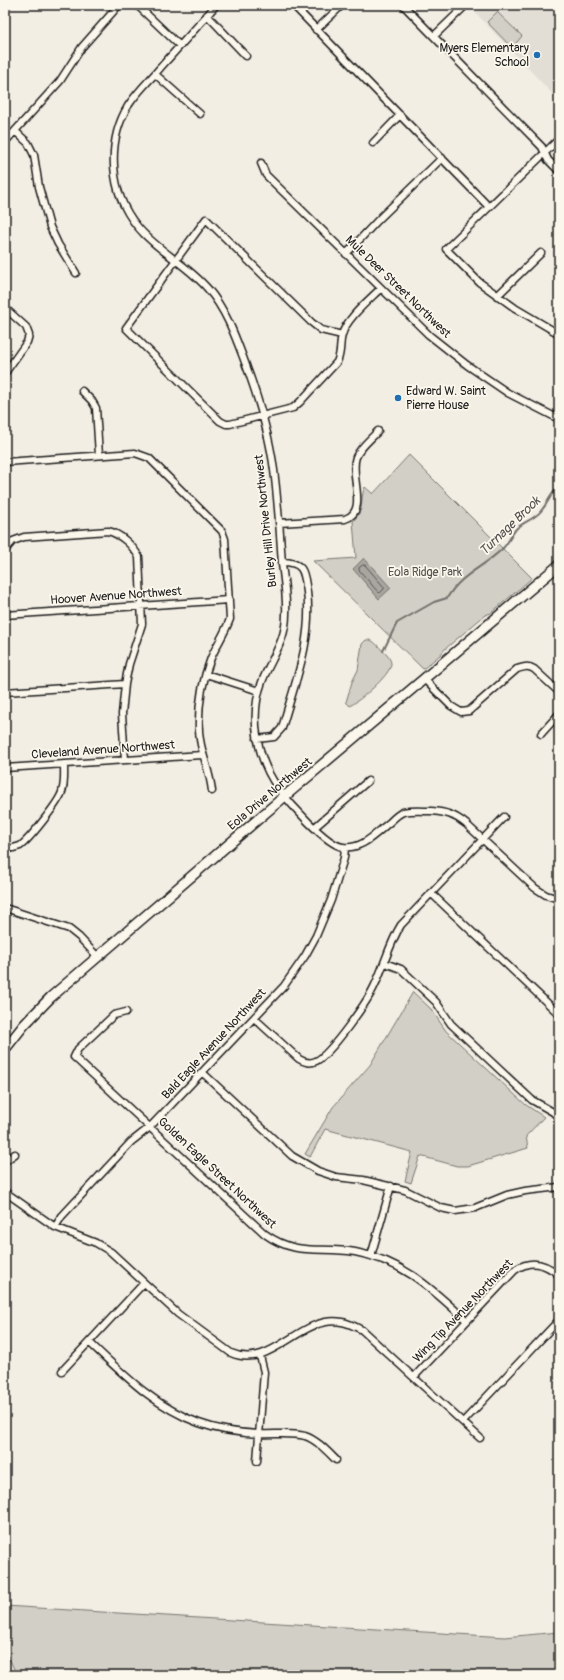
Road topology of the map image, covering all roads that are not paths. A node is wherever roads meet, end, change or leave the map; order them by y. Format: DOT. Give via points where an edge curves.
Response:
graph roads {
  1 [pos="119,5"];
  2 [pos="137,5"];
  3 [pos="216,5"];
  4 [pos="293,5"];
  5 [pos="342,5"];
  6 [pos="403,5"];
  7 [pos="466,5"];
  8 [pos="207,15"];
  9 [pos="316,30"];
  10 [pos="434,36"];
  11 [pos="180,46"];
  12 [pos="246,56"];
  13 [pos="155,74"];
  14 [pos="200,114"];
  15 [pos="400,115"];
  16 [pos="15,131"];
  17 [pos="559,139"];
  18 [pos="5,142"];
  19 [pos="373,142"];
  20 [pos="545,153"];
  21 [pos="442,158"];
  22 [pos="261,163"];
  23 [pos="559,172"];
  24 [pos="489,207"];
  25 [pos="541,253"];
  26 [pos="346,254"];
  27 [pos="175,259"];
  28 [pos="76,273"];
  29 [pos="381,288"];
  30 [pos="497,296"];
  31 [pos="5,308"];
  32 [pos="559,334"];
  33 [pos="342,335"];
  34 [pos="5,373"];
  35 [pos="82,391"];
  36 [pos="263,416"];
  37 [pos="559,419"];
  38 [pos="378,431"];
  39 [pos="99,455"];
  40 [pos="5,462"];
  41 [pos="279,523"];
  42 [pos="5,550"];
  43 [pos="282,562"];
  44 [pos="559,565"];
  45 [pos="229,600"];
  46 [pos="142,606"];
  47 [pos="5,615"];
  48 [pos="206,674"];
  49 [pos="424,679"];
  50 [pos="125,684"];
  51 [pos="259,691"];
  52 [pos="5,692"];
  53 [pos="559,692"];
  54 [pos="559,714"];
  55 [pos="541,734"];
  56 [pos="257,739"];
  57 [pos="202,755"];
  58 [pos="125,760"];
  59 [pos="64,764"];
  60 [pos="5,768"];
  61 [pos="368,781"];
  62 [pos="212,791"];
  63 [pos="285,796"];
  64 [pos="504,817"];
  65 [pos="315,828"];
  66 [pos="482,839"];
  67 [pos="345,848"];
  68 [pos="5,850"];
  69 [pos="431,893"];
  70 [pos="559,899"];
  71 [pos="5,908"];
  72 [pos="98,957"];
  73 [pos="385,963"];
  74 [pos="126,1012"];
  75 [pos="559,1014"];
  76 [pos="254,1018"];
  77 [pos="5,1049"];
  78 [pos="203,1073"];
  79 [pos="559,1118"];
  80 [pos="150,1127"];
  81 [pos="15,1154"];
  82 [pos="5,1161"];
  83 [pos="391,1186"];
  84 [pos="559,1187"];
  85 [pos="5,1192"];
  86 [pos="55,1227"];
  87 [pos="371,1256"];
  88 [pos="559,1275"];
  89 [pos="144,1283"];
  90 [pos="559,1320"];
  91 [pos="467,1321"];
  92 [pos="89,1342"];
  93 [pos="260,1356"];
  94 [pos="62,1371"];
  95 [pos="414,1377"];
  96 [pos="463,1422"];
  97 [pos="259,1434"];
  98 [pos="480,1438"];
  99 [pos="336,1460"];
  100 [pos="257,1461"];
  1 -- 16 [label="street" via="79,51 60,81"];
  2 -- 11 [label="street"];
  3 -- 8 [label="street, Burley Hill Drive Northwest"];
  4 -- 9 [label="street"];
  5 -- 9 [label="street"];
  6 -- 10 [label="street"];
  7 -- 10 [label="street"];
  8 -- 11 [label="street, Burley Hill Drive Northwest"];
  8 -- 12 [label="street"];
  9 -- 15 [label="street"];
  10 -- 20 [label="street"];
  11 -- 13 [label="street, Burley Hill Drive Northwest"];
  13 -- 14 [label="street"];
  13 -- 27 [label="street, Burley Hill Drive Northwest" via="134,98 124,115 115,144 114,170 121,199 131,218 143,234"];
  15 -- 19 [label="street"];
  15 -- 21 [label="street"];
  16 -- 18 [label="street"];
  16 -- 28 [label="street" via="28,143 34,155 39,188 50,227"];
  17 -- 20 [label="street"];
  20 -- 23 [label="street"];
  20 -- 24 [label="street"];
  21 -- 24 [label="street"];
  21 -- 26 [label="street"];
  22 -- 26 [label="street, Mule Deer Street Northwest" via="266,175"];
  24 -- 30 [label="street" via="446,250"];
  25 -- 30 [label="street"];
  26 -- 29 [label="street, Mule Deer Street Northwest"];
  27 -- 33 [label="street" via="206,219 311,322 330,334"];
  27 -- 36 [label="street, Burley Hill Drive Northwest" via="206,286 228,319"];
  27 -- 36 [label="street" via="126,328 220,421 230,424"];
  29 -- 33 [label="street" via="346,326"];
  29 -- 37 [label="street, Mule Deer Street Northwest" via="429,335 466,365 508,393"];
  30 -- 32 [label="street"];
  31 -- 34 [label="street" via="26,327 29,335 27,342"];
  33 -- 36 [label="street" via="341,354 337,362 300,402 293,408"];
  35 -- 39 [label="street" via="96,408"];
  36 -- 41 [label="street, Burley Hill Drive Northwest" via="272,456"];
  38 -- 41 [label="street" via="356,457 354,464 357,506 352,515 345,519"];
  39 -- 40 [label="street"];
  39 -- 45 [label="street" via="135,453 149,458 218,525 225,539"];
  41 -- 43 [label="street, Burley Hill Drive Northwest"];
  42 -- 46 [label="street" via="13,541 24,537 113,532 135,550 139,557"];
  43 -- 51 [label="street, Burley Hill Drive Northwest" via="285,625 280,648"];
  43 -- 56 [label="street" via="299,565 304,571 309,611 308,632 282,728 274,736"];
  44 -- 49 [label="main road, Eola Drive Northwest"];
  45 -- 46 [label="street, Hoover Avenue Northwest"];
  45 -- 48 [label="street" via="230,619"];
  46 -- 47 [label="street, Hoover Avenue Northwest"];
  46 -- 50 [label="street" via="142,624"];
  48 -- 51 [label="street"];
  48 -- 57 [label="street" via="199,711"];
  49 -- 53 [label="street" via="451,706 461,712 469,711 517,669 524,667 530,666"];
  49 -- 63 [label="main road, Eola Drive Northwest"];
  50 -- 52 [label="street"];
  50 -- 58 [label="street" via="122,714"];
  51 -- 56 [label="street, Burley Hill Drive Northwest"];
  54 -- 55 [label="street"];
  56 -- 63 [label="street, Burley Hill Drive Northwest" via="264,764"];
  57 -- 58 [label="street, Cleveland Avenue Northwest"];
  57 -- 62 [label="street" via="211,779"];
  58 -- 59 [label="street, Cleveland Avenue Northwest"];
  59 -- 60 [label="street, Cleveland Avenue Northwest"];
  59 -- 68 [label="street" via="62,794 28,839 20,846"];
  61 -- 65 [label="street"];
  63 -- 65 [label="street, Burley Hill Drive Northwest"];
  63 -- 72 [label="main road, Eola Drive Northwest"];
  64 -- 66 [label="street"];
  65 -- 67 [label="street, Burley Hill Drive Northwest" via="330,842"];
  66 -- 67 [label="street" via="460,819 449,813 410,811 398,814 358,847"];
  66 -- 69 [label="street"];
  66 -- 70 [label="street" via="535,888"];
  67 -- 76 [label="street, Bald Eagle Avenue Northwest" via="331,900 316,936 294,972"];
  69 -- 73 [label="street" via="400,925"];
  69 -- 75 [label="street"];
  71 -- 72 [label="street" via="69,929"];
  72 -- 77 [label="main road, Eola Drive Northwest" via="43,1004"];
  73 -- 76 [label="street" via="374,987 351,1023 319,1060 310,1063 299,1059"];
  73 -- 79 [label="street" via="400,969 436,1002 451,1024 532,1100"];
  74 -- 80 [label="street, Golden Eagle Street Northwest" via="114,1015 78,1049 74,1057"];
  76 -- 78 [label="street, Bald Eagle Avenue Northwest"];
  78 -- 80 [label="street, Bald Eagle Avenue Northwest"];
  78 -- 83 [label="street" via="298,1160 336,1177"];
  80 -- 86 [label="street, Bald Eagle Avenue Northwest" via="120,1154 62,1216"];
  80 -- 87 [label="street, Golden Eagle Street Northwest" via="272,1239 300,1249"];
  81 -- 82 [label="street"];
  83 -- 84 [label="street" via="441,1208 455,1211 475,1208 506,1195"];
  83 -- 87 [label="street"];
  85 -- 86 [label="street"];
  86 -- 89 [label="street" via="96,1242 111,1252"];
  87 -- 91 [label="street, Golden Eagle Street Northwest" via="412,1274"];
  88 -- 91 [label="street, Wing Tip Avenue Northwest" via="543,1264 523,1265 515,1270"];
  89 -- 92 [label="street"];
  89 -- 93 [label="street" via="178,1314 231,1353 249,1358"];
  90 -- 96 [label="street"];
  91 -- 95 [label="street, Wing Tip Avenue Northwest"];
  92 -- 94 [label="street"];
  92 -- 97 [label="street" via="141,1390 171,1410 200,1423"];
  93 -- 95 [label="street" via="322,1322 343,1322 362,1330"];
  93 -- 97 [label="street" via="264,1372"];
  95 -- 96 [label="street"];
  96 -- 98 [label="street"];
  97 -- 99 [label="street" via="306,1436 323,1447"];
  97 -- 100 [label="street"];
}
